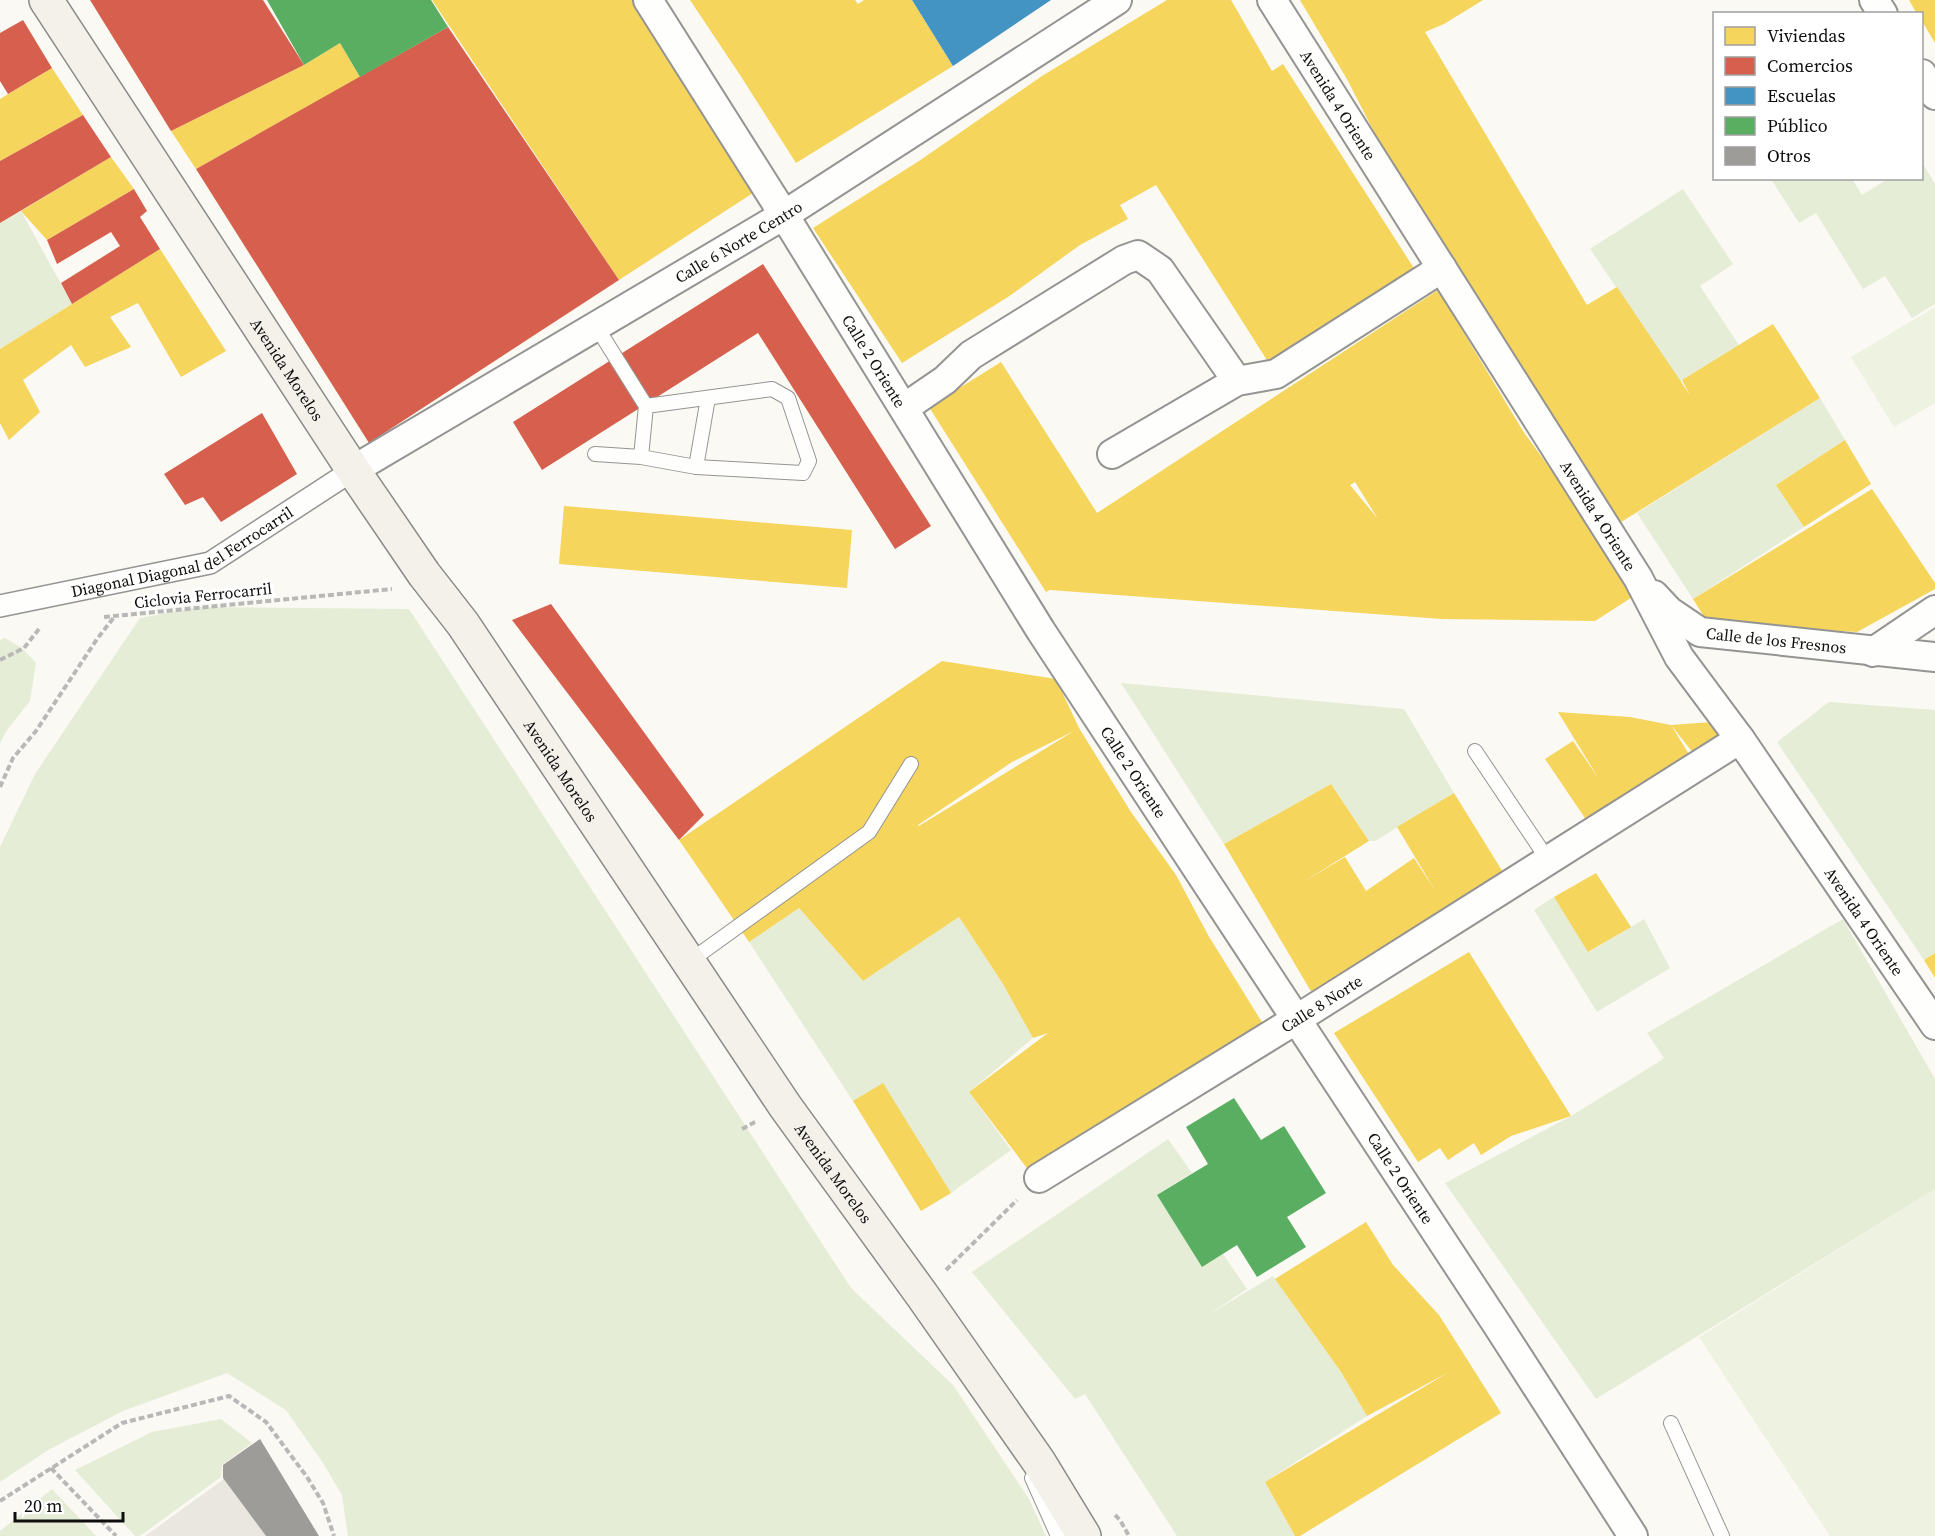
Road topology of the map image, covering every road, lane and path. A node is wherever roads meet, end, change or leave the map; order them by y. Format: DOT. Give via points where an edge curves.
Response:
graph roads {
  1 [pos="46,0"];
  2 [pos="648,0"];
  3 [pos="1117,0"];
  4 [pos="1272,0"];
  5 [pos="1923,76"];
  6 [pos="1935,95"];
  7 [pos="784,215"];
  8 [pos="1442,268"];
  9 [pos="596,326"];
  10 [pos="1237,381"];
  11 [pos="708,398"];
  12 [pos="646,406"];
  13 [pos="904,408"];
  14 [pos="595,454"];
  15 [pos="1112,454"];
  16 [pos="641,457"];
  17 [pos="696,467"];
  18 [pos="353,470"];
  19 [pos="148,576"];
  20 [pos="1638,578"];
  21 [pos="396,589"];
  22 [pos="0,606"];
  23 [pos="1935,610"];
  24 [pos="115,616"];
  25 [pos="103,617"];
  26 [pos="43,623"];
  27 [pos="33,624"];
  28 [pos="1873,652"];
  29 [pos="1935,657"];
  30 [pos="1740,739"];
  31 [pos="1475,751"];
  32 [pos="910,764"];
  33 [pos="0,787"];
  34 [pos="1548,860"];
  35 [pos="690,961"];
  36 [pos="1933,1016"];
  37 [pos="1297,1019"];
  38 [pos="747,1126"];
  39 [pos="742,1129"];
  40 [pos="1039,1178"];
  41 [pos="922,1294"];
  42 [pos="1001,1409"];
  43 [pos="1671,1423"];
  44 [pos="51,1468"];
  45 [pos="0,1501"];
  46 [pos="116,1536"];
  47 [pos="334,1536"];
  48 [pos="1058,1536"];
  49 [pos="1084,1536"];
  50 [pos="1633,1536"];
  51 [pos="1722,1536"];
  1 -- 18 [label="main road, Avenida Morelos"];
  2 -- 7 [label="street, Calle 2 Oriente"];
  3 -- 7 [label="street, Calle 6 Norte Centro"];
  4 -- 8 [label="street, Avenida 4 Oriente"];
  5 -- 6 [label="street"];
  7 -- 9 [label="street, Calle 6 Norte Centro"];
  7 -- 13 [label="street, Calle 2 Oriente"];
  8 -- 10 [label="street" via="1276,374"];
  8 -- 20 [label="street, Avenida 4 Oriente"];
  9 -- 12 [label="lane"];
  9 -- 18 [label="street, Calle 6 Norte Centro"];
  10 -- 13 [label="street" via="1160,270 1138,255 970,355 945,380"];
  10 -- 15 [label="street"];
  11 -- 12 [label="lane"];
  11 -- 17 [label="lane"];
  11 -- 17 [label="lane" via="772,389 788,398 809,461 803,473"];
  12 -- 16 [label="lane"];
  13 -- 37 [label="street, Calle 2 Oriente" via="1041,631"];
  14 -- 16 [label="lane"];
  16 -- 17 [label="lane"];
  18 -- 19 [label="street, Diagonal Diagonal del Ferrocarril" via="210,563"];
  18 -- 35 [label="main road, Avenida Morelos" via="463,624"];
  19 -- 22 [label="street, Diagonal Diagonal del Ferrocarril"];
  19 -- 24 [label="path"];
  20 -- 28 [label="street, Calle de los Fresnos" via="1668,611 1700,632"];
  20 -- 30 [label="street, Avenida 4 Oriente" via="1679,657"];
  21 -- 24 [label="path, Ciclovia Ferrocarril"];
  23 -- 28 [label="street"];
  24 -- 25 [label="path, Ciclovia Ferrocarril"];
  24 -- 33 [label="path" via="13,758"];
  26 -- 27 [label="path"];
  28 -- 29 [label="street, Calle de los Fresnos"];
  30 -- 34 [label="street, Calle 8 Norte"];
  30 -- 36 [label="street, Avenida 4 Oriente"];
  31 -- 34 [label="lane"];
  32 -- 35 [label="lane" via="869,832"];
  34 -- 37 [label="street, Calle 8 Norte"];
  35 -- 41 [label="main road, Avenida Morelos" via="784,1106"];
  37 -- 40 [label="street, Calle 8 Norte"];
  37 -- 50 [label="street, Calle 2 Oriente"];
  38 -- 39 [label="path"];
  40 -- 41 [label="path"];
  41 -- 42 [label="main road, Avenida Morelos"];
  42 -- 48 [label="lane"];
  42 -- 49 [label="main road, Avenida Morelos"];
  43 -- 51 [label="lane"];
  44 -- 45 [label="path"];
  44 -- 46 [label="path"];
  44 -- 47 [label="path" via="122,1423 229,1396 266,1422 323,1503"];
}
